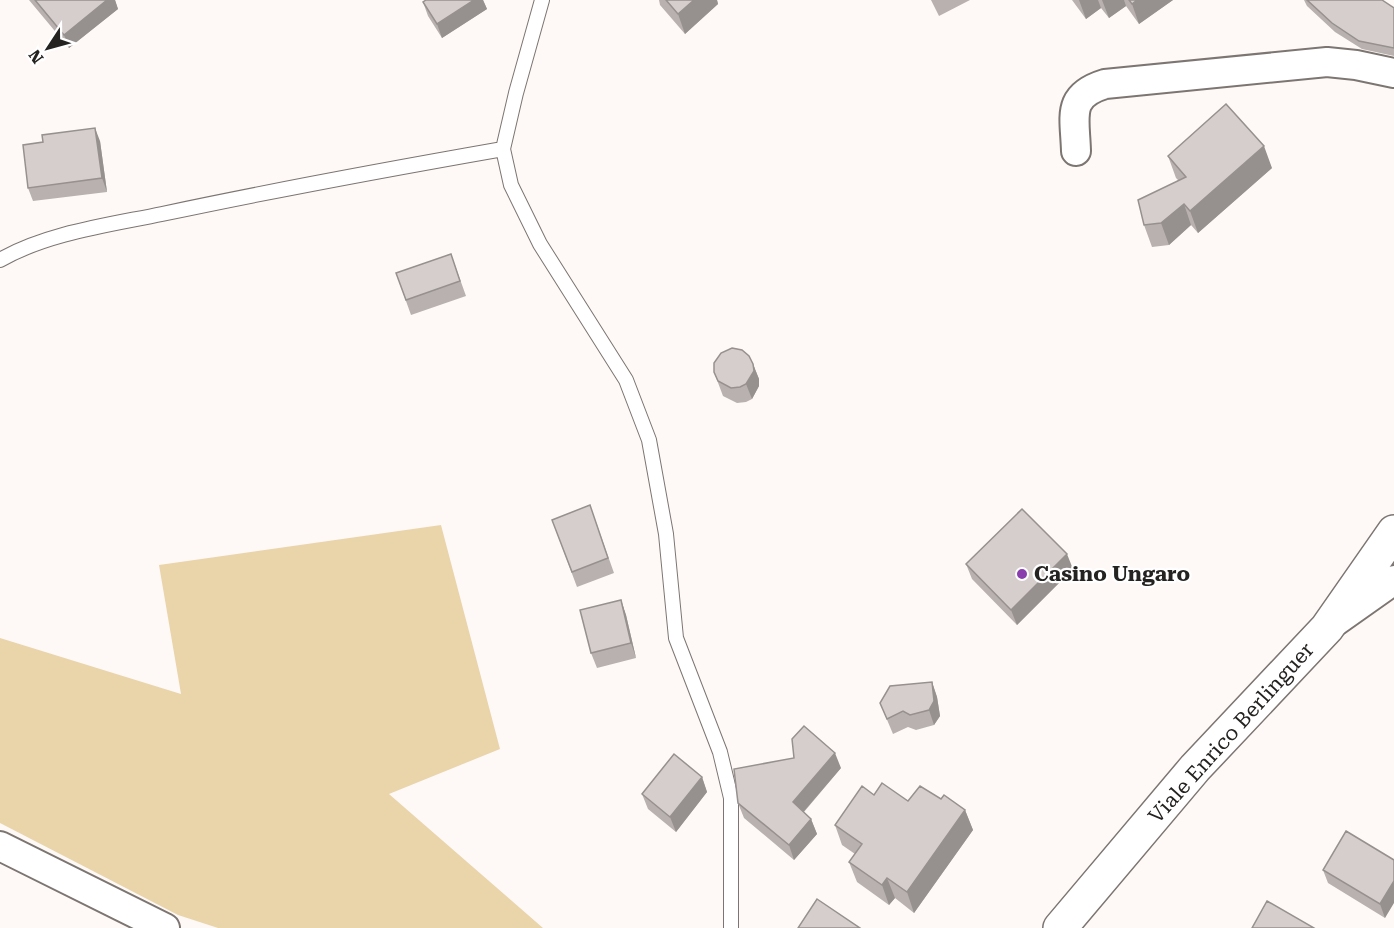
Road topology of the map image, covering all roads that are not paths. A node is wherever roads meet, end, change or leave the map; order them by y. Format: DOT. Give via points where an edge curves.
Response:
graph roads {
  1 [pos="542,0"];
  2 [pos="1394,73"];
  3 [pos="503,149"];
  4 [pos="1076,151"];
  5 [pos="0,260"];
  6 [pos="1394,532"];
  7 [pos="1394,580"];
  8 [pos="1327,628"];
  9 [pos="0,846"];
  10 [pos="165,928"];
  11 [pos="731,928"];
  12 [pos="1060,928"];
  1 -- 3 [label="lane"];
  2 -- 4 [label="street" via="1327,62 1106,84 1089,89 1074,111"];
  3 -- 5 [label="lane" via="286,187 71,233"];
  3 -- 11 [label="lane" via="511,185 540,244 626,380 649,440 666,534 676,638 720,752 731,798"];
  6 -- 8 [label="main road, Viale Enrico Berlinguer"];
  7 -- 8 [label="street"];
  8 -- 12 [label="main road, Viale Enrico Berlinguer" via="1195,768"];
  9 -- 10 [label="street"];
}
